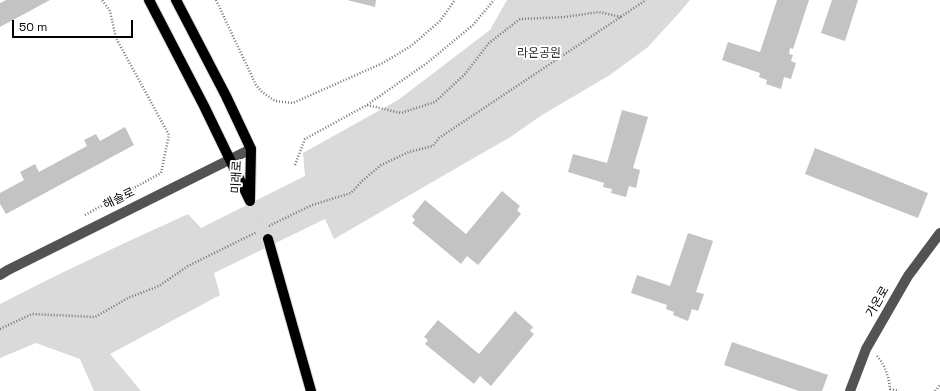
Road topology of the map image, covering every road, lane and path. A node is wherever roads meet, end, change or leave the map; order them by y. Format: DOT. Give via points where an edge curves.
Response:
graph roads {
  1 [pos="102,0"];
  2 [pos="149,0"];
  3 [pos="176,0"];
  4 [pos="216,0"];
  5 [pos="455,0"];
  6 [pos="494,0"];
  7 [pos="646,0"];
  8 [pos="621,17"];
  9 [pos="367,105"];
  10 [pos="251,149"];
  11 [pos="229,159"];
  12 [pos="295,165"];
  13 [pos="81,218"];
  14 [pos="940,234"];
  15 [pos="268,239"];
  16 [pos="0,275"];
  17 [pos="0,329"];
  18 [pos="866,349"];
  19 [pos="940,385"];
  20 [pos="889,390"];
  21 [pos="311,391"];
  22 [pos="850,391"];
  23 [pos="899,391"];
  24 [pos="935,391"];
  1 -- 13 [label="path" via="110,11 116,38 169,135 161,173"];
  2 -- 11 [label="main road, 미래로"];
  3 -- 10 [label="main road, 미래로"];
  4 -- 5 [label="path" via="256,85 276,101 293,103 383,63 411,46 440,21"];
  6 -- 9 [label="path" via="473,25 426,63"];
  7 -- 8 [label="path"];
  8 -- 9 [label="path" via="599,12 520,19 489,43 465,74 435,102 401,113"];
  8 -- 17 [label="path" via="440,138 433,146 409,152 381,165 351,193 312,205 188,266 159,286 128,298 95,317 32,314"];
  9 -- 12 [label="path" via="305,139"];
  10 -- 11 [label="street, 해솔로"];
  10 -- 11 [label="main road, 미래로" via="250,201"];
  11 -- 16 [label="street, 해솔로"];
  14 -- 18 [label="street, 가온로" via="908,276"];
  15 -- 21 [label="main road"];
  18 -- 20 [label="path" via="873,352 881,361 887,373"];
  18 -- 22 [label="street, 가온로"];
  19 -- 24 [label="path"];
  20 -- 23 [label="path"];
}
